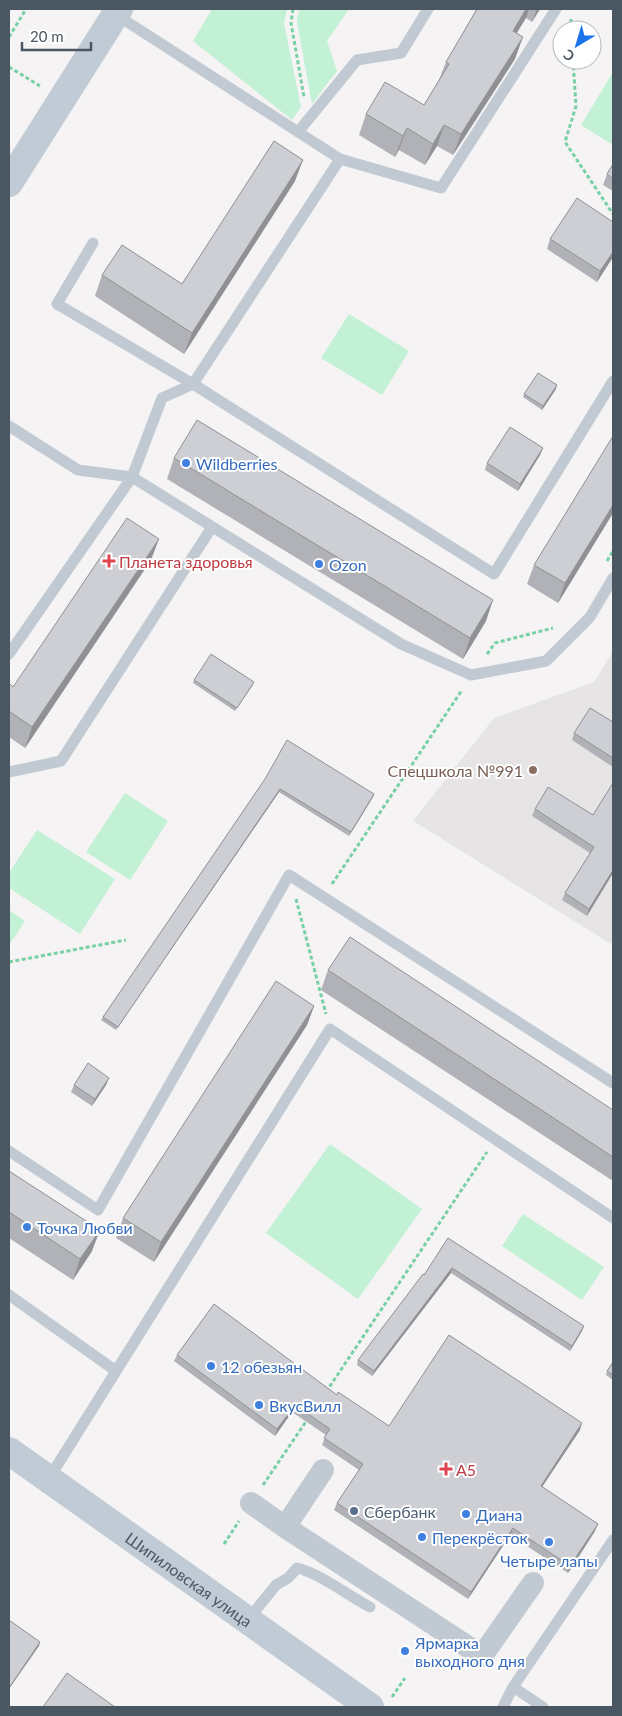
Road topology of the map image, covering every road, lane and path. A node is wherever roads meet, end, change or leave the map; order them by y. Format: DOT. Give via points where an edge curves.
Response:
graph roads {
  1 [pos="26,9"];
  2 [pos="293,9"];
  3 [pos="428,9"];
  4 [pos="556,9"];
  5 [pos="117,12"];
  6 [pos="9,37"];
  7 [pos="574,70"];
  8 [pos="309,119"];
  9 [pos="298,132"];
  10 [pos="340,159"];
  11 [pos="9,184"];
  12 [pos="613,214"];
  13 [pos="93,243"];
  14 [pos="613,381"];
  15 [pos="193,384"];
  16 [pos="9,426"];
  17 [pos="132,477"];
  18 [pos="212,526"];
  19 [pos="613,578"];
  20 [pos="9,654"];
  21 [pos="416,758"];
  22 [pos="9,772"];
  23 [pos="289,875"];
  24 [pos="324,897"];
  25 [pos="126,940"];
  26 [pos="9,962"];
  27 [pos="330,1029"];
  28 [pos="613,1083"];
  29 [pos="495,1139"];
  30 [pos="9,1151"];
  31 [pos="613,1218"];
  32 [pos="9,1295"];
  33 [pos="116,1371"];
  34 [pos="323,1395"];
  35 [pos="312,1412"];
  36 [pos="9,1451"];
  37 [pos="324,1470"];
  38 [pos="48,1480"];
  39 [pos="251,1503"];
  40 [pos="285,1527"];
  41 [pos="613,1540"];
  42 [pos="224,1544"];
  43 [pos="533,1583"];
  44 [pos="370,1607"];
  45 [pos="247,1621"];
  46 [pos="405,1678"];
  47 [pos="513,1687"];
  48 [pos="380,1702"];
  49 [pos="503,1707"];
  50 [pos="543,1707"];
  1 -- 6 [label="path"];
  2 -- 8 [label="path" via="290,23"];
  3 -- 8 [label="lane" via="401,53 357,60"];
  4 -- 10 [label="lane" via="441,188"];
  5 -- 9 [label="lane"];
  5 -- 11 [label="main road"];
  7 -- 12 [label="path" via="576,106 565,142"];
  8 -- 9 [label="lane"];
  9 -- 10 [label="lane"];
  10 -- 15 [label="lane"];
  13 -- 15 [label="lane" via="57,304"];
  14 -- 15 [label="lane" via="494,574"];
  15 -- 17 [label="lane" via="162,398"];
  16 -- 17 [label="lane" via="78,470"];
  17 -- 18 [label="lane"];
  17 -- 20 [label="lane"];
  18 -- 19 [label="lane" via="401,644 472,675 546,661 590,617"];
  18 -- 22 [label="lane" via="61,761"];
  21 -- 24 [label="path"];
  23 -- 24 [label="lane"];
  23 -- 27 [label="path"];
  23 -- 30 [label="lane" via="98,1210"];
  24 -- 28 [label="lane"];
  25 -- 26 [label="path"];
  27 -- 29 [label="lane"];
  27 -- 33 [label="lane"];
  29 -- 31 [label="lane"];
  29 -- 34 [label="path"];
  32 -- 33 [label="lane"];
  33 -- 38 [label="lane"];
  35 -- 39 [label="path"];
  36 -- 38 [label="main road, Шипиловская улица"];
  37 -- 40 [label="street"];
  38 -- 45 [label="main road, Шипиловская улица"];
  39 -- 40 [label="street"];
  39 -- 42 [label="path"];
  40 -- 43 [label="street" via="482,1656"];
  41 -- 47 [label="lane"];
  44 -- 45 [label="lane" via="310,1571 297,1568 276,1585"];
  45 -- 48 [label="main road, Шипиловская улица"];
  46 -- 48 [label="path"];
  47 -- 49 [label="lane"];
  47 -- 50 [label="lane"];
}
